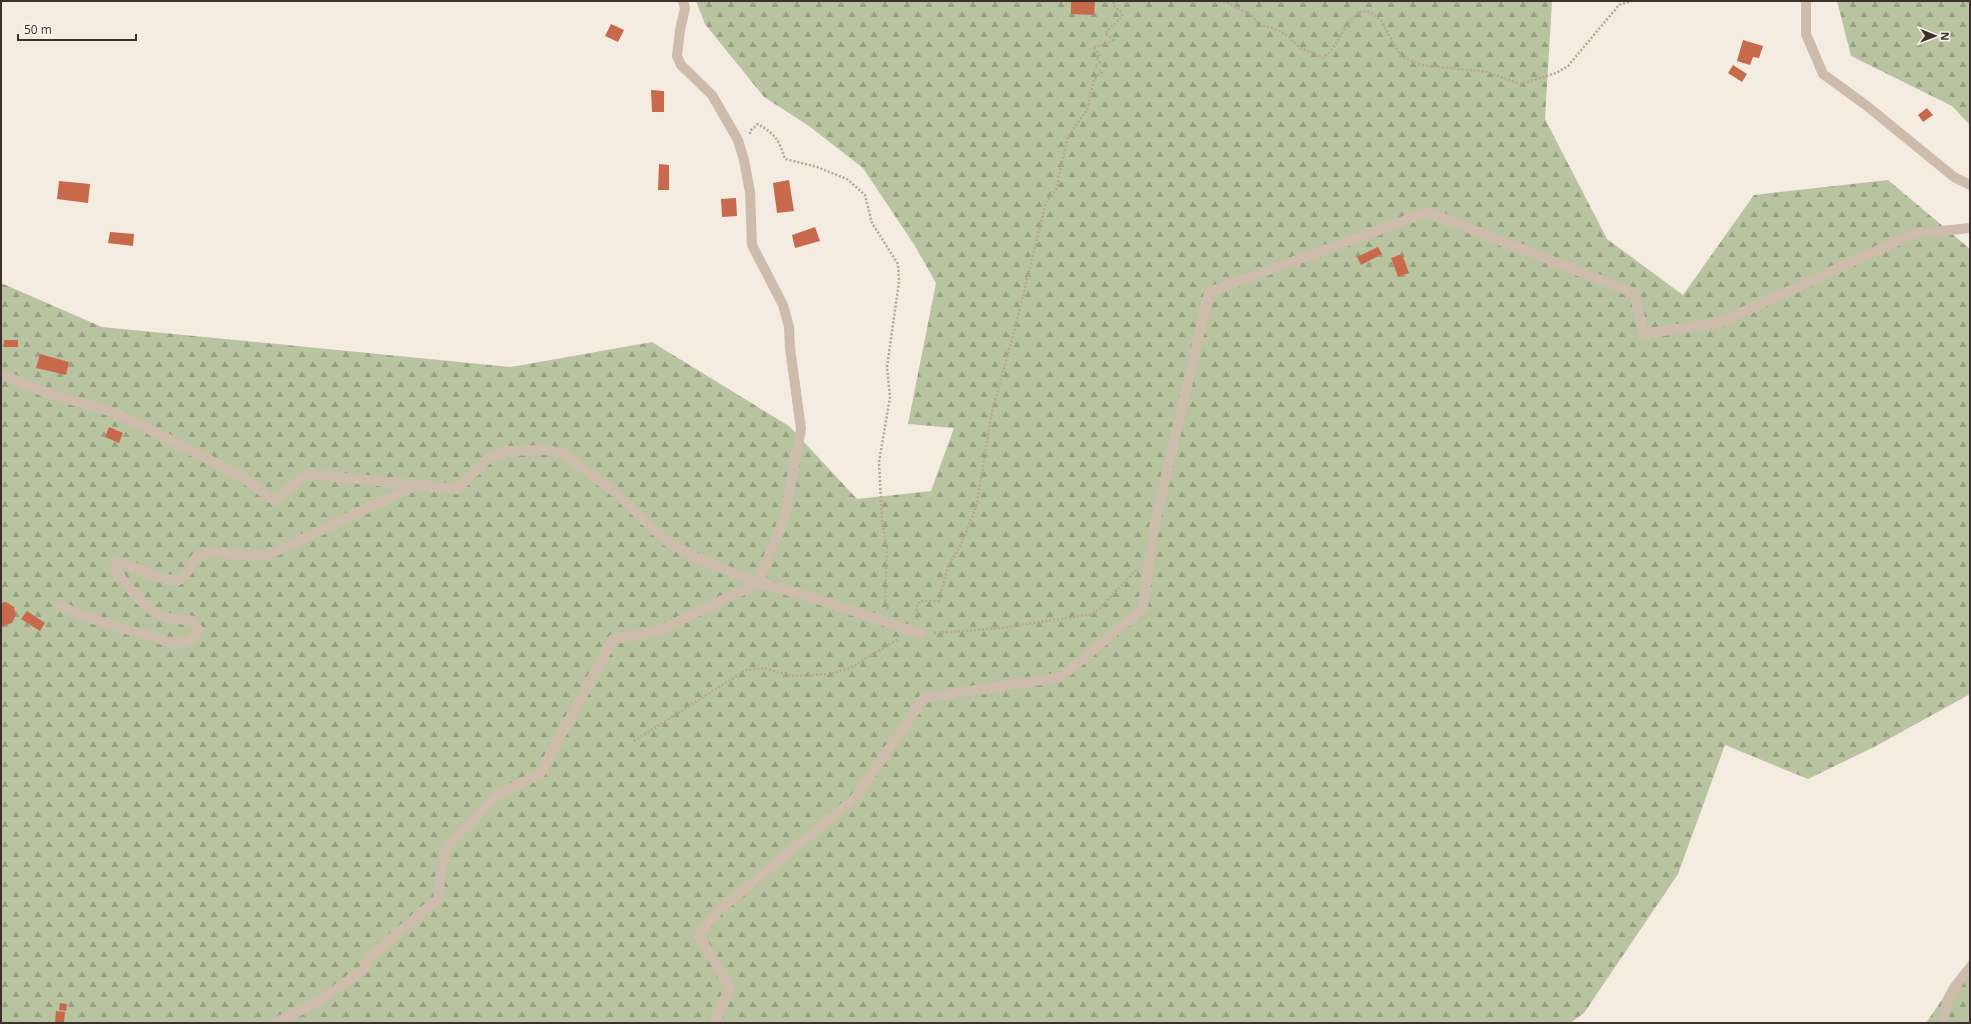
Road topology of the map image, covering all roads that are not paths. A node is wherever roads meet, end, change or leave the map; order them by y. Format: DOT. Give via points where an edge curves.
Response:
graph roads {
  1 [pos="684,1"];
  2 [pos="1806,1"];
  3 [pos="1970,185"];
  4 [pos="1970,228"];
  5 [pos="1,374"];
  6 [pos="417,485"];
  7 [pos="758,583"];
  8 [pos="60,606"];
  9 [pos="922,634"];
  10 [pos="1970,968"];
  11 [pos="275,1023"];
  12 [pos="714,1023"];
  13 [pos="1943,1023"];
  1 -- 7 [label="street" via="677,56 681,66 712,95 738,140 750,192 752,245 783,305 789,327 801,429 785,516"];
  2 -- 3 [label="street" via="1806,34 1823,74 1867,106 1954,178"];
  4 -- 12 [label="street" via="1914,234 1721,322 1644,334 1634,293 1428,212 1209,292 1154,527 1143,608 1061,677 924,698 855,798 719,910 698,934 730,987"];
  5 -- 6 [label="street" via="50,394 125,418 239,474 275,501 287,492 295,481 307,474"];
  6 -- 7 [label="street" via="457,489 488,459 504,451 546,450 562,453 616,493 666,541 701,560"];
  6 -- 8 [label="street" via="268,555 211,552 196,556 184,577 176,581 158,577 118,561 115,570 139,599 155,612 160,616 192,621 199,631 188,642 169,642 86,617"];
  7 -- 9 [label="street" via="805,594"];
  7 -- 11 [label="street" via="656,632 613,639 540,774 497,795 447,846 438,899 369,957 364,969 321,1000"];
  10 -- 13 [label="street" via="1950,993 1944,1006"];
}
